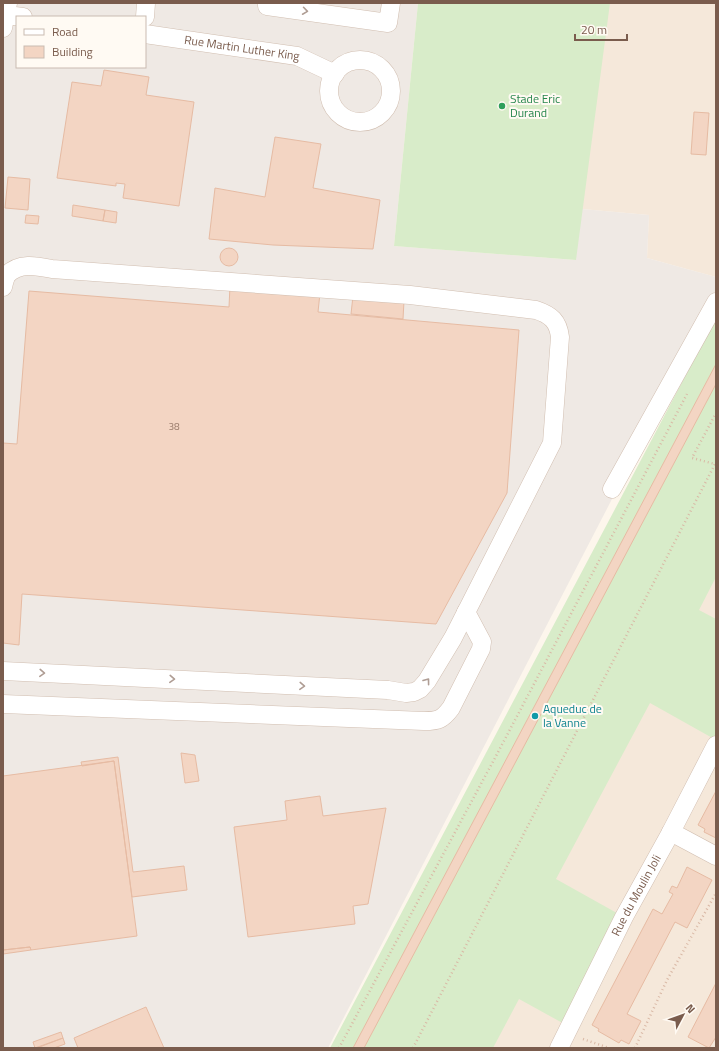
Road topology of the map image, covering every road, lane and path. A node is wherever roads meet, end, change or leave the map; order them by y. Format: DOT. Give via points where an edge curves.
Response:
graph roads {
  1 [pos="146,3"];
  2 [pos="267,3"];
  3 [pos="391,3"];
  4 [pos="5,15"];
  5 [pos="16,16"];
  6 [pos="145,16"];
  7 [pos="146,34"];
  8 [pos="335,74"];
  9 [pos="3,287"];
  10 [pos="716,302"];
  11 [pos="690,388"];
  12 [pos="716,413"];
  13 [pos="612,489"];
  14 [pos="466,612"];
  15 [pos="3,671"];
  16 [pos="3,704"];
  17 [pos="716,745"];
  18 [pos="672,832"];
  19 [pos="716,856"];
  20 [pos="716,893"];
  21 [pos="563,1040"];
  22 [pos="339,1048"];
  23 [pos="413,1048"];
  24 [pos="609,1048"];
  25 [pos="635,1048"];
  1 -- 6 [label="street"];
  2 -- 3 [label="street, one-way" via="267,6 388,23"];
  4 -- 5 [label="street"];
  7 -- 8 [label="street, Rue Martin Luther King" via="297,56"];
  9 -- 14 [label="street" via="6,276 17,268 33,265 52,270 410,295 536,310 548,314 558,326 560,337 552,443"];
  10 -- 13 [label="street"];
  11 -- 22 [label="path"];
  12 -- 23 [label="path" via="692,458 715,464"];
  15 -- 14 [label="street, one-way" via="414,692 427,681"];
  14 -- 16 [label="street" via="482,642 481,649 451,708 438,720"];
  17 -- 18 [label="street, Rue du Moulin Joli"];
  18 -- 19 [label="street"];
  18 -- 21 [label="street, Rue du Moulin Joli" via="624,917"];
  20 -- 25 [label="path" via="667,980"];
  21 -- 24 [label="path"];
}
